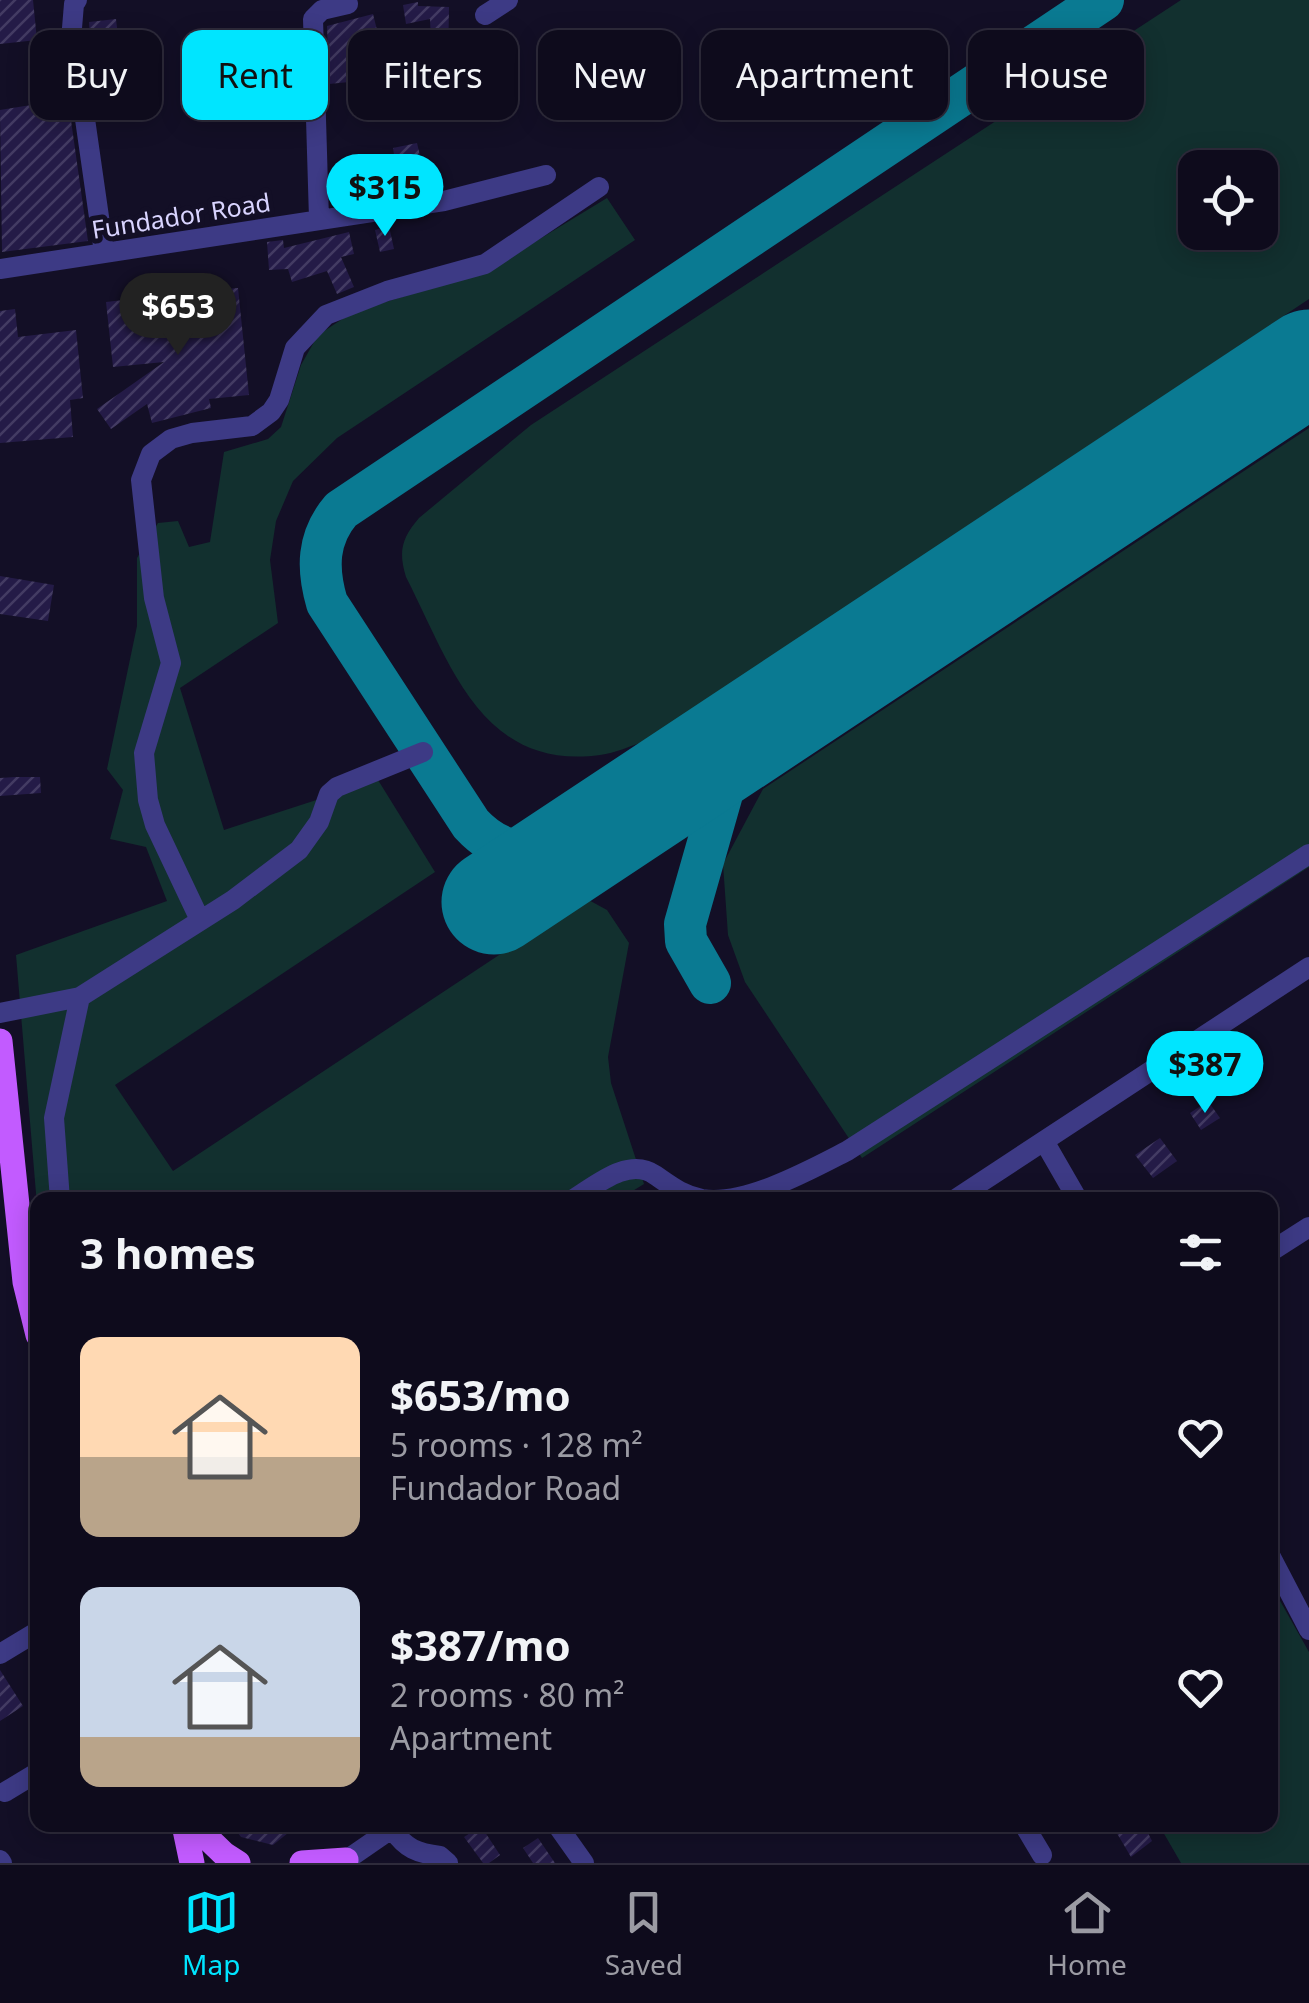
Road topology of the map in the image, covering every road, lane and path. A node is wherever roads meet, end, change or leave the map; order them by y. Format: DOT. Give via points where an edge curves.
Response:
graph roads {
  1 [pos="78,0"];
  2 [pos="508,0"];
  3 [pos="348,4"];
  4 [pos="486,15"];
  5 [pos="546,175"];
  6 [pos="600,186"];
  7 [pos="319,219"];
  8 [pos="104,252"];
  9 [pos="0,269"];
  10 [pos="423,752"];
  11 [pos="1309,854"];
  12 [pos="200,920"];
  13 [pos="1309,968"];
  14 [pos="80,997"];
  15 [pos="0,1013"];
  16 [pos="0,1042"];
  17 [pos="1044,1141"];
  18 [pos="5,1150"];
  19 [pos="59,1192"];
  20 [pos="584,1192"];
  21 [pos="681,1192"];
  22 [pos="750,1192"];
  23 [pos="966,1192"];
  24 [pos="1073,1192"];
  25 [pos="1309,1227"];
  26 [pos="1278,1247"];
  27 [pos="30,1305"];
  28 [pos="1278,1570"];
  29 [pos="1309,1630"];
  30 [pos="30,1636"];
  31 [pos="0,1654"];
  32 [pos="30,1777"];
  33 [pos="5,1792"];
  34 [pos="387,1832"];
  35 [pos="397,1832"];
  36 [pos="563,1832"];
  37 [pos="1028,1832"];
  38 [pos="192,1844"];
  39 [pos="1042,1855"];
  40 [pos="344,1861"];
  41 [pos="238,1863"];
  42 [pos="302,1863"];
  43 [pos="448,1863"];
  44 [pos="584,1863"];
  1 -- 8 [label="street" via="72,28"];
  2 -- 4 [label="street"];
  3 -- 7 [label="street" via="313,19"];
  5 -- 7 [label="street, Fundador Road" via="444,201"];
  6 -- 12 [label="street" via="485,264 326,315 295,348 279,400 261,420 180,436 152,454 141,498 170,663 147,737 145,778 155,825"];
  7 -- 8 [label="street, Fundador Road"];
  8 -- 9 [label="street, Fundador Road"];
  10 -- 12 [label="street" via="336,787 299,850"];
  11 -- 22 [label="street" via="847,1152 783,1184"];
  12 -- 14 [label="street"];
  13 -- 17 [label="street"];
  14 -- 15 [label="street"];
  14 -- 19 [label="street" via="54,1118"];
  16 -- 18 [label="main road"];
  17 -- 23 [label="street"];
  17 -- 24 [label="street"];
  18 -- 27 [label="main road"];
  20 -- 21 [label="street" via="632,1169 647,1170"];
  25 -- 26 [label="street"];
  28 -- 29 [label="street"];
  30 -- 31 [label="street"];
  32 -- 33 [label="street"];
  34 -- 40 [label="street"];
  35 -- 43 [label="street" via="408,1848"];
  36 -- 44 [label="street"];
  37 -- 39 [label="street"];
  38 -- 41 [label="main road"];
  40 -- 42 [label="main road"];
}
